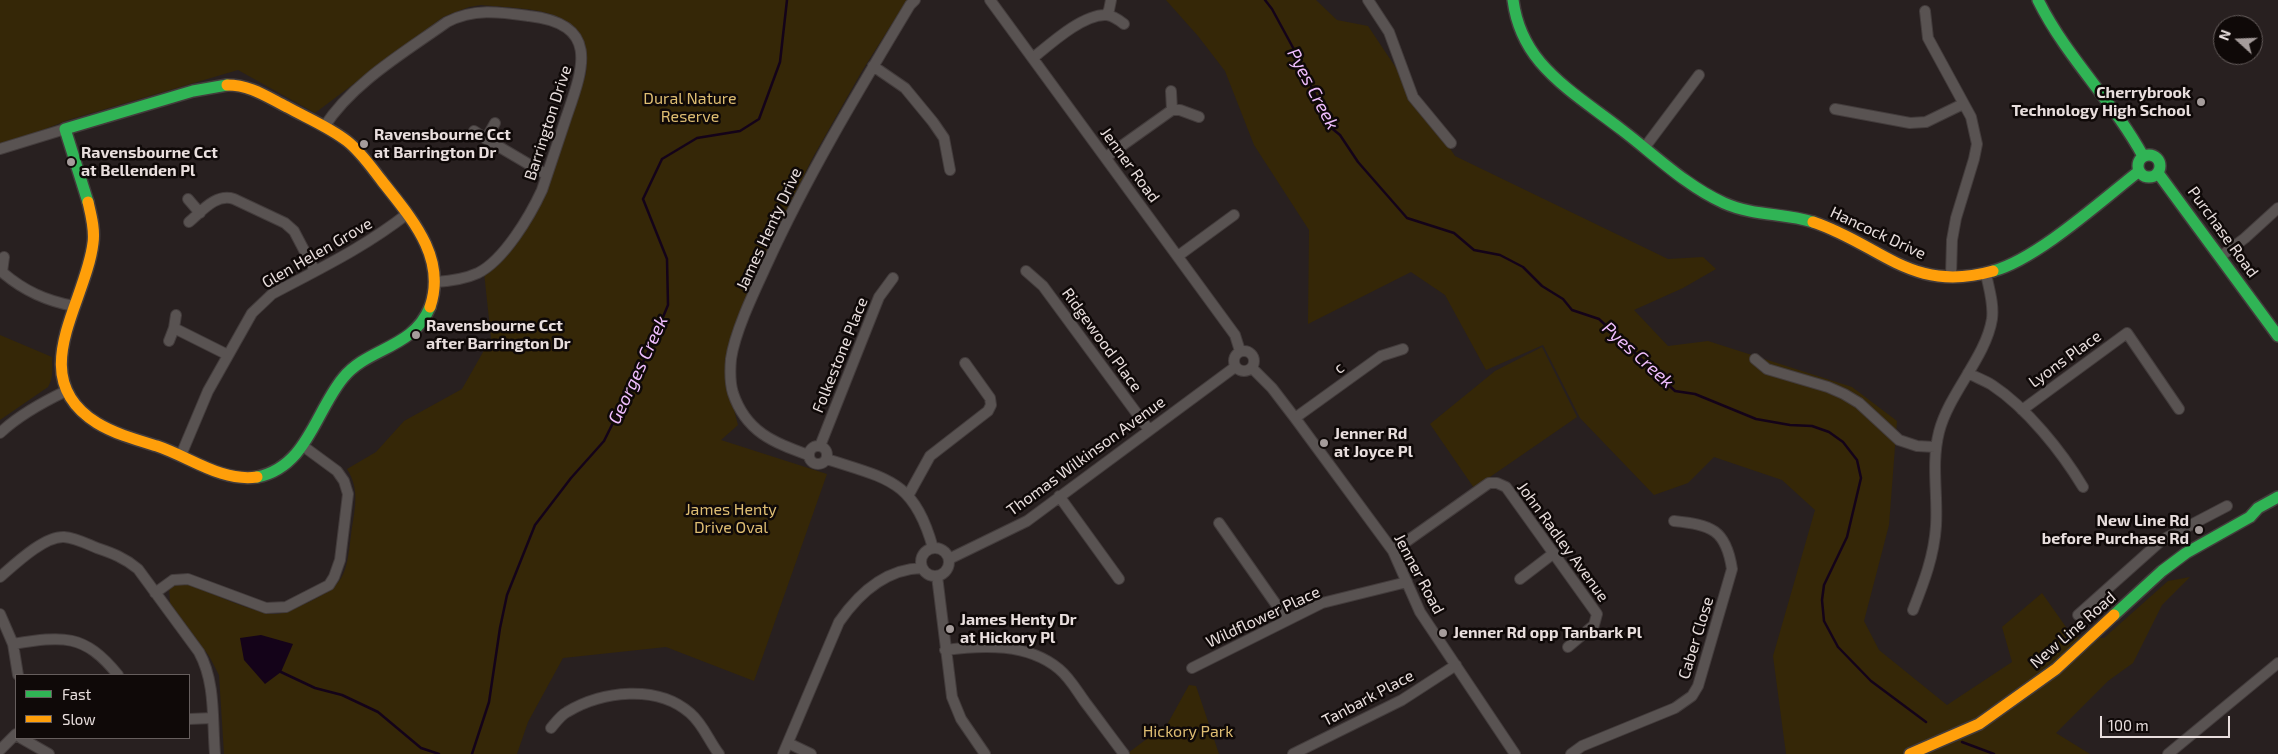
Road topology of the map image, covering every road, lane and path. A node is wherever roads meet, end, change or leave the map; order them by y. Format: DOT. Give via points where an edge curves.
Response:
graph roads {
  1 [pos="915,0"];
  2 [pos="990,0"];
  3 [pos="1111,0"];
  4 [pos="1368,0"];
  5 [pos="1513,0"];
  6 [pos="2038,0"];
  7 [pos="1925,11"];
  8 [pos="1106,15"];
  9 [pos="1124,24"];
  10 [pos="1033,58"];
  11 [pos="873,66"];
  12 [pos="1699,75"];
  13 [pos="1172,91"];
  14 [pos="1963,104"];
  15 [pos="1172,110"];
  16 [pos="1835,110"];
  17 [pos="1199,117"];
  18 [pos="495,123"];
  19 [pos="324,127"];
  20 [pos="65,129"];
  21 [pos="474,131"];
  22 [pos="486,139"];
  23 [pos="1451,143"];
  24 [pos="1645,147"];
  25 [pos="0,150"];
  26 [pos="2143,156"];
  27 [pos="1106,158"];
  28 [pos="950,170"];
  29 [pos="2138,172"];
  30 [pos="2158,173"];
  31 [pos="547,175"];
  32 [pos="188,198"];
  33 [pos="2278,208"];
  34 [pos="200,212"];
  35 [pos="406,214"];
  36 [pos="1234,215"];
  37 [pos="190,222"];
  38 [pos="1178,256"];
  39 [pos="4,257"];
  40 [pos="2220,257"];
  41 [pos="316,271"];
  42 [pos="1026,271"];
  43 [pos="1,272"];
  44 [pos="1986,274"];
  45 [pos="1951,276"];
  46 [pos="893,278"];
  47 [pos="436,282"];
  48 [pos="74,306"];
  49 [pos="176,315"];
  50 [pos="174,328"];
  51 [pos="2278,336"];
  52 [pos="169,341"];
  53 [pos="1403,349"];
  54 [pos="1240,352"];
  55 [pos="228,355"];
  56 [pos="1755,359"];
  57 [pos="965,363"];
  58 [pos="1235,367"];
  59 [pos="1252,368"];
  60 [pos="1968,373"];
  61 [pos="66,391"];
  62 [pos="2179,409"];
  63 [pos="2022,410"];
  64 [pos="1295,418"];
  65 [pos="1149,430"];
  66 [pos="0,433"];
  67 [pos="303,446"];
  68 [pos="820,446"];
  69 [pos="1935,447"];
  70 [pos="181,455"];
  71 [pos="808,455"];
  72 [pos="827,459"];
  73 [pos="2083,488"];
  74 [pos="909,494"];
  75 [pos="1059,496"];
  76 [pos="2278,497"];
  77 [pos="2227,506"];
  78 [pos="2278,510"];
  79 [pos="2250,517"];
  80 [pos="1674,521"];
  81 [pos="1219,523"];
  82 [pos="933,548"];
  83 [pos="1393,551"];
  84 [pos="1554,553"];
  85 [pos="949,559"];
  86 [pos="922,568"];
  87 [pos="936,576"];
  88 [pos="0,577"];
  89 [pos="1119,579"];
  90 [pos="1520,579"];
  91 [pos="1406,582"];
  92 [pos="155,593"];
  93 [pos="1913,610"];
  94 [pos="0,614"];
  95 [pos="2078,615"];
  96 [pos="1287,620"];
  97 [pos="13,644"];
  98 [pos="1568,647"];
  99 [pos="945,650"];
  100 [pos="2278,663"];
  101 [pos="1456,664"];
  102 [pos="1192,668"];
  103 [pos="18,674"];
  104 [pos="117,674"];
  105 [pos="213,718"];
  106 [pos="190,719"];
  107 [pos="551,728"];
  108 [pos="15,735"];
  109 [pos="24,739"];
  110 [pos="788,743"];
  111 [pos="0,750"];
  112 [pos="48,754"];
  113 [pos="214,754"];
  114 [pos="719,754"];
  115 [pos="783,754"];
  116 [pos="811,754"];
  117 [pos="985,754"];
  118 [pos="1124,754"];
  119 [pos="1294,754"];
  120 [pos="1515,754"];
  121 [pos="1571,754"];
  122 [pos="1910,754"];
  123 [pos="2168,754"];
  1 -- 11 [label="street, James Henty Drive"];
  2 -- 10 [label="street, Jenner Road"];
  3 -- 8 [label="street"];
  4 -- 23 [label="street" via="1389,32 1413,97"];
  5 -- 24 [label="street, Hancock Drive" via="1519,25 1539,61 1553,76"];
  6 -- 26 [label="street" via="2060,39 2133,136"];
  7 -- 14 [label="street" via="1928,38"];
  8 -- 9 [label="street"];
  8 -- 10 [label="street" via="1074,25"];
  10 -- 27 [label="street, Jenner Road"];
  11 -- 28 [label="street" via="906,88 933,122 944,138"];
  11 -- 71 [label="street, James Henty Drive" via="779,238 757,285 731,359 733,392 752,425 776,443"];
  12 -- 24 [label="street"];
  13 -- 15 [label="street"];
  14 -- 16 [label="street" via="1926,122 1910,123"];
  14 -- 45 [label="street" via="1971,117 1977,144 1956,218"];
  15 -- 17 [label="street"];
  15 -- 27 [label="street"];
  18 -- 22 [label="street"];
  19 -- 20 [label="street" via="254,90 227,84"];
  19 -- 31 [label="street, Barrington Drive" via="336,108 351,94 447,22 486,11 549,19 560,23 573,35 583,63"];
  19 -- 35 [label="street" via="357,149"];
  20 -- 25 [label="street"];
  20 -- 48 [label="street" via="93,222 93,244"];
  21 -- 22 [label="street"];
  22 -- 31 [label="street"];
  24 -- 45 [label="street, Hancock Drive" via="1705,193 1739,209 1815,222 1902,266 1929,275"];
  26 -- 29 [label="street" via="2137,164"];
  26 -- 30 [label="street" via="2151,155 2158,159"];
  27 -- 38 [label="street, Jenner Road"];
  29 -- 30 [label="street" via="2148,178"];
  29 -- 44 [label="street, Hancock Drive" via="2032,252"];
  30 -- 40 [label="street, Purchase Road"];
  31 -- 47 [label="street, Barrington Drive" via="534,207 493,262 464,278"];
  32 -- 34 [label="street"];
  33 -- 40 [label="street"];
  34 -- 37 [label="street"];
  34 -- 41 [label="street" via="216,200 227,197 278,218 294,231"];
  35 -- 41 [label="street, Glen Helen Grove" via="370,242"];
  35 -- 47 [label="street" via="421,233 430,252"];
  36 -- 38 [label="street"];
  38 -- 54 [label="street, Jenner Road" via="1235,335"];
  39 -- 43 [label="street"];
  40 -- 51 [label="street, Purchase Road"];
  41 -- 55 [label="street, Glen Helen Grove" via="262,302"];
  42 -- 65 [label="street, Ridgewood Place" via="1043,286"];
  43 -- 48 [label="street" via="32,294"];
  44 -- 45 [label="street, Hancock Drive"];
  44 -- 60 [label="street" via="1992,298 1992,319"];
  46 -- 68 [label="street, Folkestone Place" via="879,297"];
  47 -- 67 [label="street" via="431,304 422,322 392,347 357,365 343,377"];
  48 -- 61 [label="street" via="61,356"];
  49 -- 50 [label="street"];
  50 -- 52 [label="street"];
  50 -- 55 [label="street"];
  53 -- 64 [label="street, c" via="1381,356"];
  54 -- 58 [label="street" via="1233,360"];
  54 -- 59 [label="street" via="1252,355"];
  55 -- 70 [label="street, Glen Helen Grove" via="208,391"];
  56 -- 69 [label="street" via="1767,369 1828,386 1860,403 1899,440"];
  57 -- 74 [label="street" via="992,405 988,412 930,456"];
  58 -- 59 [label="street" via="1243,371"];
  58 -- 65 [label="street, Thomas Wilkinson Avenue"];
  59 -- 64 [label="street, Jenner Road"];
  60 -- 63 [label="street" via="1992,385"];
  60 -- 69 [label="street" via="1947,408"];
  61 -- 66 [label="street" via="33,408"];
  61 -- 70 [label="street" via="80,409 102,426"];
  62 -- 63 [label="street, Lyons Place" via="2127,333"];
  63 -- 73 [label="street" via="2068,463"];
  64 -- 83 [label="street, Jenner Road"];
  65 -- 75 [label="street, Thomas Wilkinson Avenue"];
  67 -- 70 [label="street" via="286,465 259,477 222,475"];
  67 -- 92 [label="street" via="337,471 348,494 340,560 329,585 286,607 276,608 266,608 188,580 173,580"];
  68 -- 71 [label="street" via="812,448"];
  68 -- 72 [label="street" via="825,450"];
  69 -- 93 [label="street" via="1934,546"];
  71 -- 72 [label="street" via="815,464"];
  72 -- 74 [label="street" via="873,474"];
  74 -- 82 [label="street" via="920,510"];
  75 -- 85 [label="street, Thomas Wilkinson Avenue" via="1027,521"];
  75 -- 89 [label="street"];
  76 -- 79 [label="street, New Line Road" via="2258,508"];
  77 -- 95 [label="street" via="2162,540"];
  78 -- 79 [label="street, New Line Road" via="2261,518"];
  79 -- 122 [label="street, New Line Road" via="2186,553 2162,571 2056,669 1979,724"];
  80 -- 121 [label="street, Caber Close" via="1707,527 1723,539 1729,550 1732,569 1698,686 1687,700 1675,708 1582,746"];
  81 -- 96 [label="street"];
  82 -- 85 [label="street" via="945,552"];
  82 -- 86 [label="street" via="922,555"];
  83 -- 84 [label="street, John Radley Avenue" via="1489,483 1497,483 1506,487"];
  83 -- 91 [label="street, Jenner Road"];
  84 -- 90 [label="street"];
  84 -- 98 [label="street, John Radley Avenue" via="1597,614 1594,626"];
  85 -- 87 [label="street" via="948,568"];
  86 -- 87 [label="street" via="928,575"];
  86 -- 110 [label="street" via="892,574 868,588 853,602 839,622"];
  87 -- 99 [label="street"];
  88 -- 92 [label="street" via="45,542 65,537 127,560 138,569"];
  91 -- 96 [label="street, Wildflower Place" via="1322,603"];
  91 -- 101 [label="street, Jenner Road" via="1420,612"];
  92 -- 105 [label="street" via="206,665"];
  94 -- 97 [label="street"];
  96 -- 102 [label="street, Wildflower Place"];
  97 -- 103 [label="street"];
  97 -- 104 [label="street" via="49,638 73,641 98,653"];
  99 -- 117 [label="street" via="956,708"];
  99 -- 118 [label="street" via="990,646 1045,660 1059,669 1071,683"];
  100 -- 123 [label="street"];
  101 -- 119 [label="street, Tanbark Place" via="1402,700"];
  101 -- 120 [label="street, Jenner Road"];
  105 -- 106 [label="street"];
  105 -- 113 [label="street"];
  107 -- 114 [label="street" via="566,712 588,702 616,694 643,695 661,698 690,712"];
  108 -- 111 [label="street"];
  109 -- 112 [label="street"];
  110 -- 115 [label="street"];
  110 -- 116 [label="street"];
}
